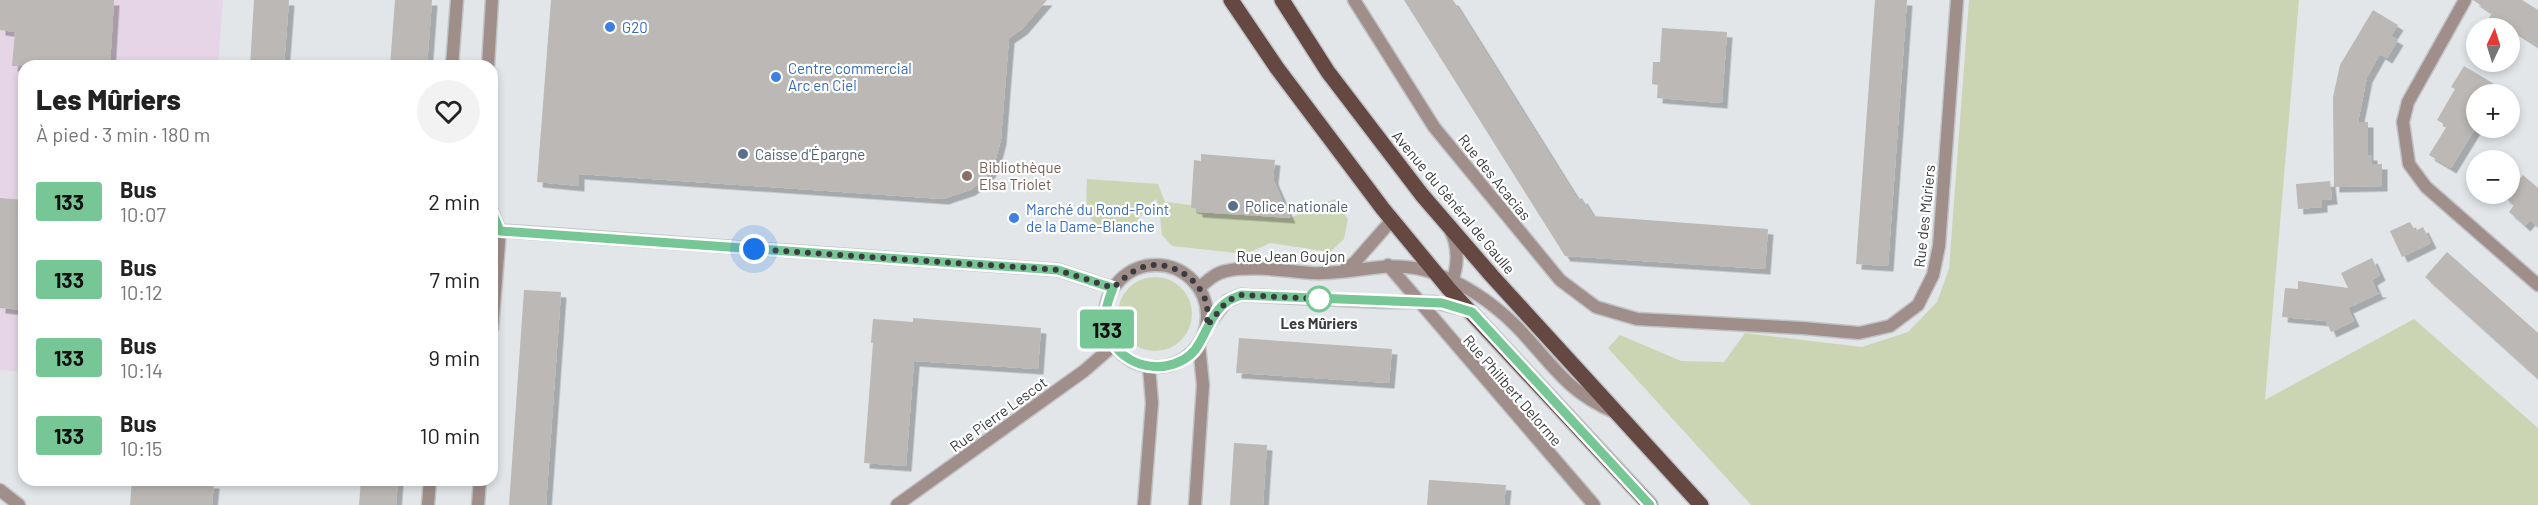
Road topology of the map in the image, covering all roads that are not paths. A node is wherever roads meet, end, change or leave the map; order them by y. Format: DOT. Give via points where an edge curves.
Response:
graph roads {
  1 [pos="457,0"];
  2 [pos="492,0"];
  3 [pos="1231,0"];
  4 [pos="1282,0"];
  5 [pos="1354,0"];
  6 [pos="1957,0"];
  7 [pos="2465,0"];
  8 [pos="452,60"];
  9 [pos="488,60"];
  10 [pos="1392,220"];
  11 [pos="1445,221"];
  12 [pos="498,230"];
  13 [pos="1388,266"];
  14 [pos="1341,273"];
  15 [pos="1437,274"];
  16 [pos="1451,284"];
  17 [pos="2538,285"];
  18 [pos="1113,288"];
  19 [pos="1199,288"];
  20 [pos="1417,302"];
  21 [pos="1434,302"];
  22 [pos="1472,312"];
  23 [pos="1656,320"];
  24 [pos="1207,326"];
  25 [pos="1114,345"];
  26 [pos="1199,345"];
  27 [pos="1149,367"];
  28 [pos="1616,413"];
  29 [pos="430,486"];
  30 [pos="480,486"];
  31 [pos="0,490"];
  32 [pos="19,505"];
  33 [pos="428,505"];
  34 [pos="478,505"];
  35 [pos="897,505"];
  36 [pos="1144,505"];
  37 [pos="1195,505"];
  38 [pos="1593,505"];
  39 [pos="1650,505"];
  40 [pos="1701,505"];
  1 -- 8 [label="street"];
  2 -- 9 [label="street"];
  3 -- 10 [label="main road, Avenue du Général de Gaulle" via="1277,68"];
  4 -- 11 [label="main road, Avenue du Général de Gaulle" via="1328,72"];
  5 -- 23 [label="street, Rue des Acacias" via="1434,127 1560,280 1596,307 1637,319"];
  6 -- 23 [label="street, Rue des Mûriers" via="1939,246 1933,275 1918,305 1890,326 1859,333"];
  7 -- 17 [label="street" via="2408,102 2403,122 2409,164 2426,187"];
  10 -- 14 [label="street"];
  10 -- 15 [label="main road, Avenue du Général de Gaulle"];
  11 -- 16 [label="street" via="1457,252"];
  11 -- 28 [label="main road, Avenue du Général de Gaulle"];
  12 -- 18 [label="street" via="1058,270"];
  13 -- 14 [label="street, Rue Jean Goujon"];
  13 -- 15 [label="street"];
  13 -- 20 [label="street, Rue Philibert Delorme"];
  14 -- 19 [label="street, Rue Jean Goujon" via="1226,271"];
  15 -- 16 [label="main road, Avenue du Général de Gaulle"];
  16 -- 21 [label="street"];
  16 -- 22 [label="main road, Avenue du Général de Gaulle"];
  16 -- 28 [label="street, Avenue du Général de Gaulle" via="1478,295 1515,326 1574,390"];
  18 -- 19 [label="street" via="1127,274 1146,266 1166,266 1185,274"];
  18 -- 25 [label="street" via="1106,307 1106,327"];
  19 -- 24 [label="street" via="1207,306"];
  20 -- 21 [label="street"];
  20 -- 24 [label="street" via="1241,295 1227,301"];
  20 -- 38 [label="street, Rue Philibert Delorme"];
  21 -- 22 [label="street"];
  22 -- 39 [label="main road, Avenue du Général de Gaulle"];
  24 -- 26 [label="street"];
  25 -- 27 [label="street" via="1128,359"];
  25 -- 35 [label="street, Rue Pierre Lescot"];
  26 -- 27 [label="street" via="1185,359 1167,367"];
  26 -- 37 [label="street" via="1203,385"];
  27 -- 36 [label="street" via="1152,402"];
  28 -- 40 [label="main road, Avenue du Général de Gaulle"];
  29 -- 33 [label="street"];
  30 -- 34 [label="street"];
  31 -- 32 [label="street"];
}
